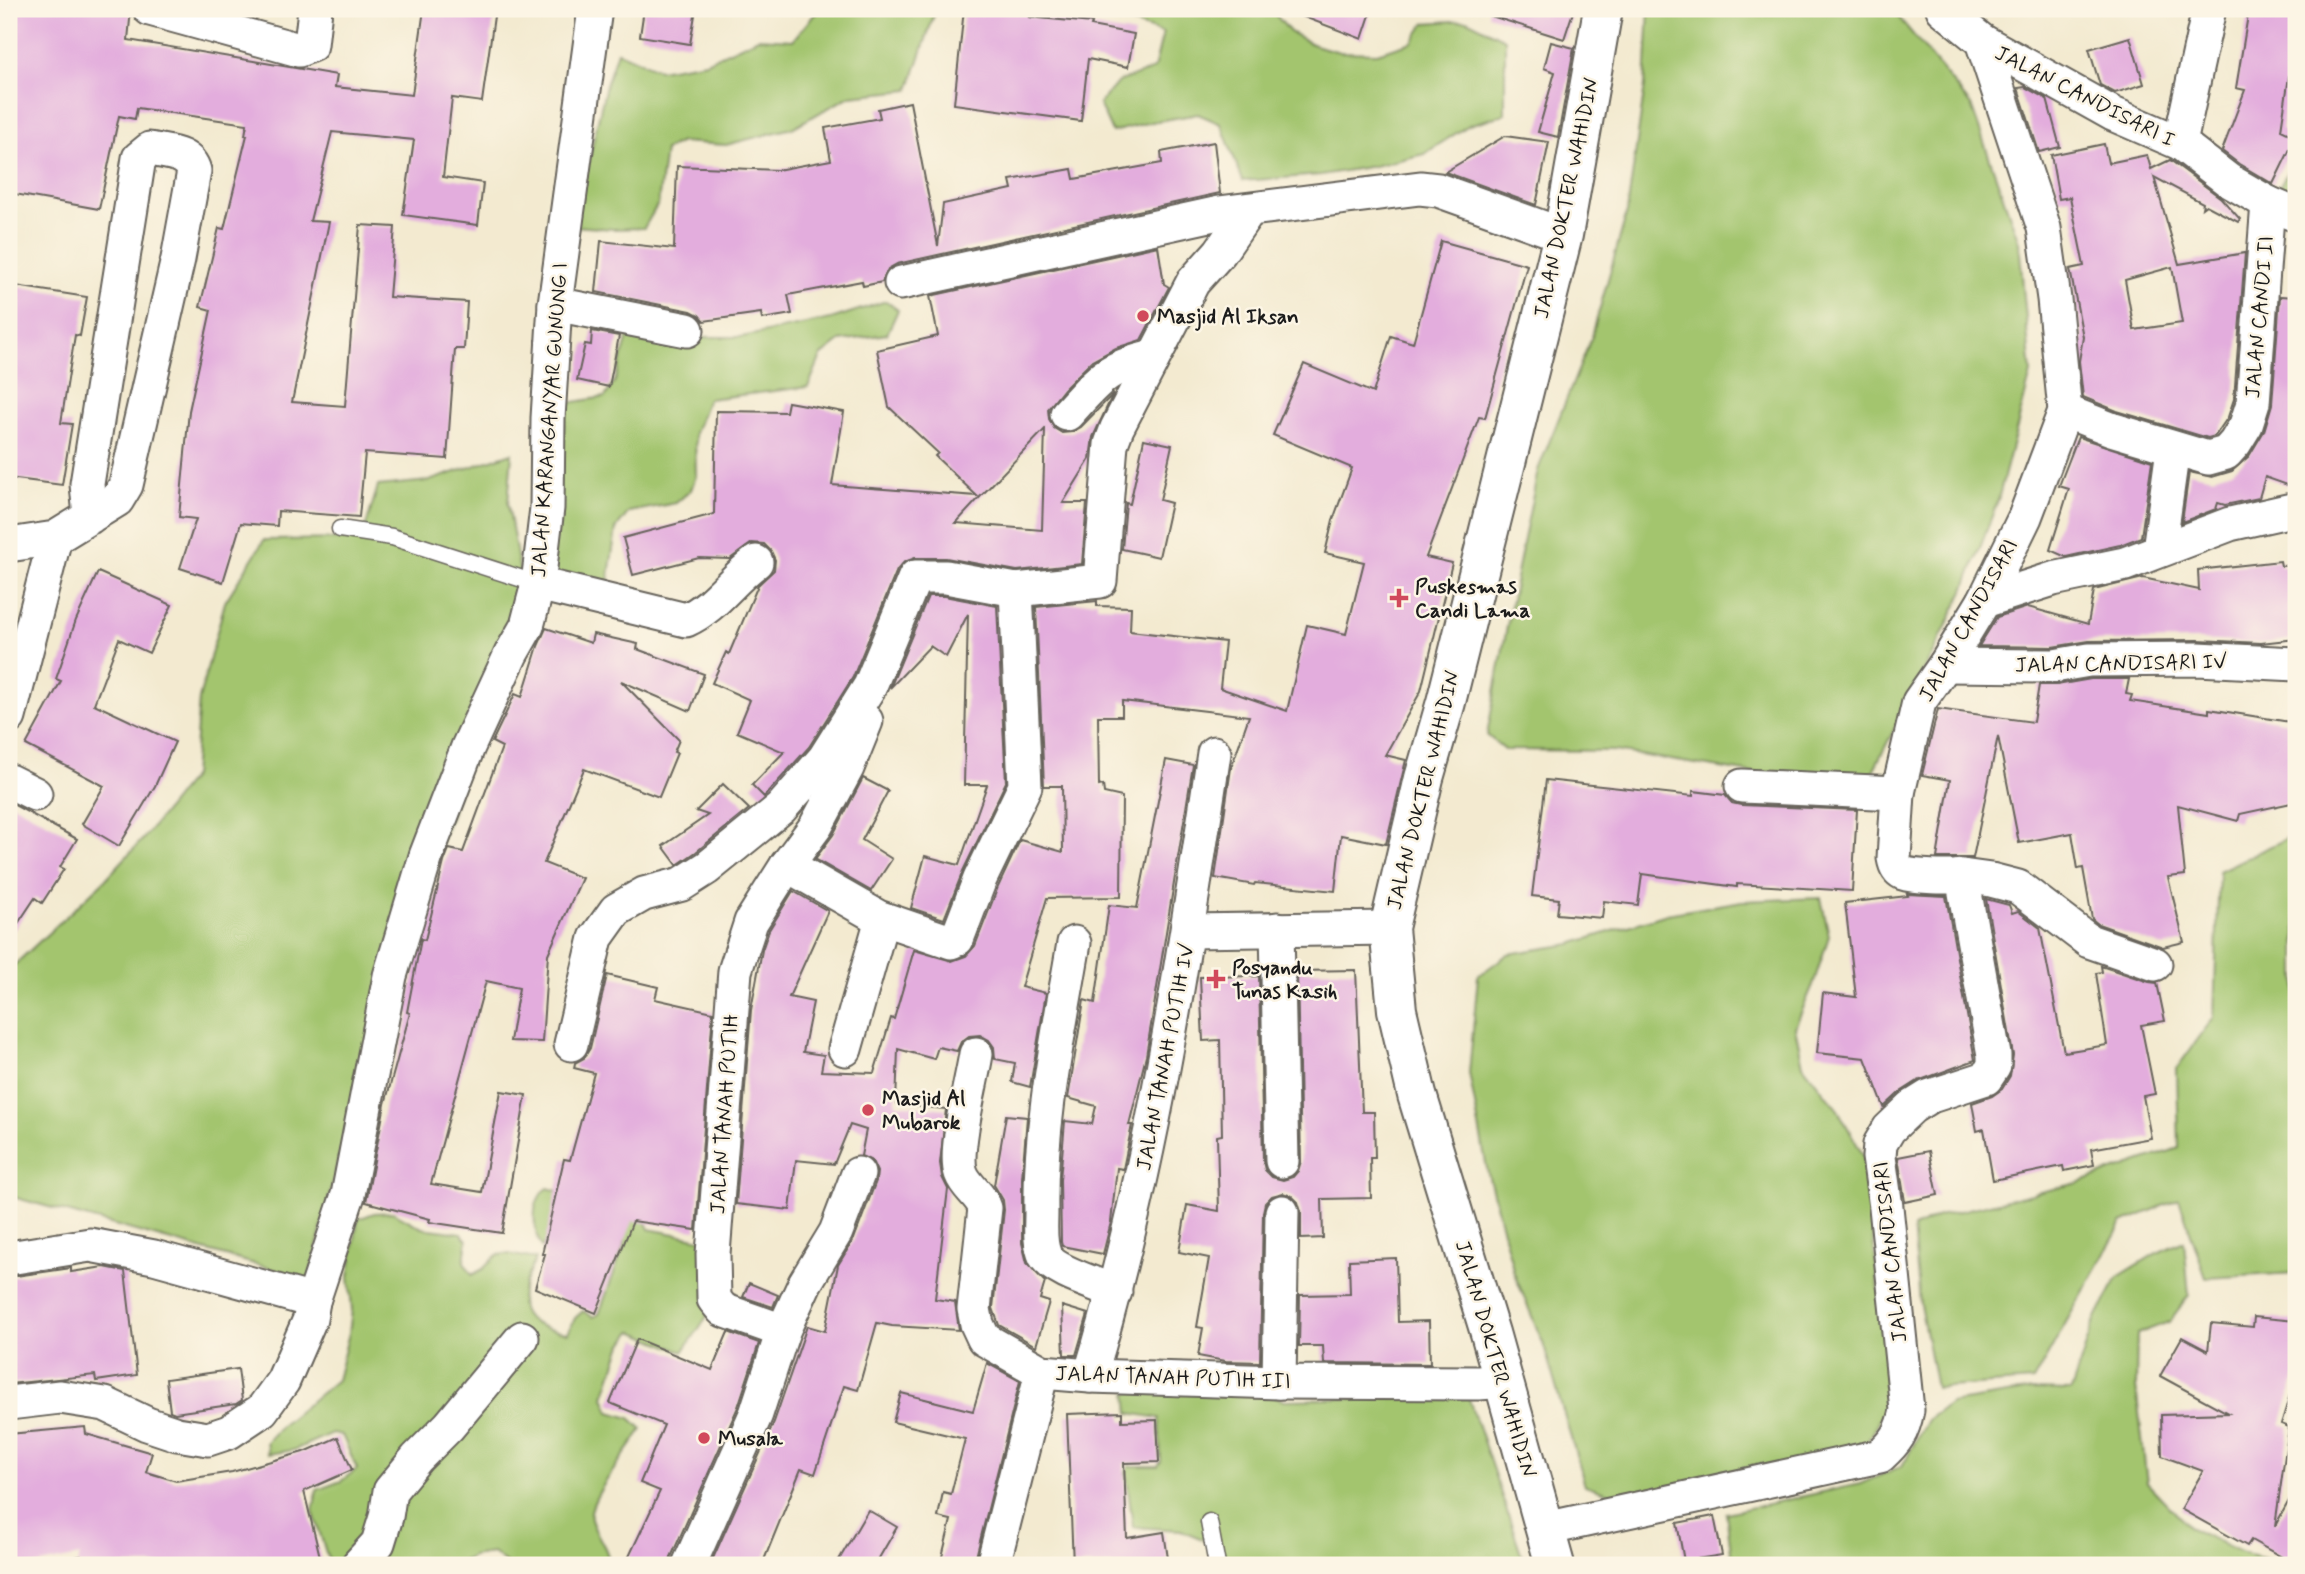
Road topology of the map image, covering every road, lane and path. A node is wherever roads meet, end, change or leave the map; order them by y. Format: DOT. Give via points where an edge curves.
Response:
graph roads {
  1 [pos="150,9"];
  2 [pos="315,9"];
  3 [pos="595,9"];
  4 [pos="1603,9"];
  5 [pos="1943,9"];
  6 [pos="2209,9"];
  7 [pos="1982,41"];
  8 [pos="2180,143"];
  9 [pos="2282,209"];
  10 [pos="1248,210"];
  11 [pos="1563,235"];
  12 [pos="125,250"];
  13 [pos="178,259"];
  14 [pos="901,282"];
  15 [pos="555,304"];
  16 [pos="687,330"];
  17 [pos="1153,357"];
  18 [pos="2065,411"];
  19 [pos="1067,414"];
  20 [pos="2173,449"];
  21 [pos="2296,509"];
  22 [pos="90,517"];
  23 [pos="340,529"];
  24 [pos="55,538"];
  25 [pos="9,545"];
  26 [pos="2159,550"];
  27 [pos="756,562"];
  28 [pos="538,583"];
  29 [pos="1017,590"];
  30 [pos="1984,601"];
  31 [pos="2296,664"];
  32 [pos="1945,665"];
  33 [pos="870,686"];
  34 [pos="9,717"];
  35 [pos="1213,753"];
  36 [pos="1742,786"];
  37 [pos="1898,793"];
  38 [pos="788,865"];
  39 [pos="1962,876"];
  40 [pos="882,918"];
  41 [pos="1277,929"];
  42 [pos="1389,929"];
  43 [pos="1188,931"];
  44 [pos="1074,943"];
  45 [pos="2155,964"];
  46 [pos="571,1044"];
  47 [pos="845,1049"];
  48 [pos="976,1054"];
  49 [pos="1282,1161"];
  50 [pos="858,1174"];
  51 [pos="1282,1212"];
  52 [pos="9,1258"];
  53 [pos="1115,1292"];
  54 [pos="313,1301"];
  55 [pos="783,1331"];
  56 [pos="522,1338"];
  57 [pos="1042,1372"];
  58 [pos="1090,1376"];
  59 [pos="1503,1381"];
  60 [pos="1279,1382"];
  61 [pos="9,1403"];
  62 [pos="1209,1522"];
  63 [pos="1545,1529"];
  64 [pos="358,1565"];
  65 [pos="689,1565"];
  66 [pos="993,1565"];
  67 [pos="1217,1565"];
  68 [pos="1555,1565"];
  1 -- 2 [label="street" via="299,50 312,45"];
  3 -- 15 [label="street, JALAN KARANGANYAR GUNUNG I"];
  4 -- 11 [label="highway, JALAN DOKTER WAHIDIN"];
  5 -- 7 [label="street"];
  6 -- 8 [label="street"];
  7 -- 8 [label="street, JALAN CANDISARI I" via="2113,114"];
  7 -- 18 [label="street, JALAN CANDISARI" via="2044,228"];
  8 -- 9 [label="street, JALAN CANDISARI I" via="2228,180"];
  9 -- 20 [label="street, JALAN CANDI II" via="2246,425 2226,453 2208,458"];
  10 -- 11 [label="street" via="1428,188"];
  10 -- 14 [label="street"];
  10 -- 17 [label="street" via="1193,282"];
  11 -- 42 [label="highway, JALAN DOKTER WAHIDIN"];
  12 -- 13 [label="street"];
  12 -- 13 [label="street" via="139,158 150,149 185,156 194,171"];
  12 -- 22 [label="street" via="87,484"];
  13 -- 22 [label="street" via="126,485 117,500"];
  15 -- 16 [label="street"];
  15 -- 28 [label="street, JALAN KARANGANYAR GUNUNG I" via="547,508"];
  17 -- 19 [label="street" via="1101,377"];
  17 -- 29 [label="street" via="1111,444 1100,581"];
  18 -- 20 [label="street, JALAN CANDI II"];
  18 -- 30 [label="street, JALAN CANDISARI" via="2025,517"];
  20 -- 26 [label="street"];
  21 -- 26 [label="street" via="2230,524"];
  22 -- 24 [label="street"];
  23 -- 28 [label="lane" via="391,537"];
  24 -- 25 [label="street"];
  24 -- 34 [label="street"];
  26 -- 30 [label="street" via="2125,564 2053,579"];
  27 -- 28 [label="street" via="714,603 686,620"];
  28 -- 54 [label="street, JALAN KARANGANYAR GUNUNG I" via="527,626 468,747 426,856 390,976 348,1195"];
  29 -- 33 [label="street" via="946,577 915,577"];
  29 -- 40 [label="street" via="1025,786 957,939 951,942"];
  30 -- 32 [label="street, JALAN CANDISARI"];
  31 -- 32 [label="street, JALAN CANDISARI IV" via="2197,659 2089,660 2054,666"];
  32 -- 37 [label="street, JALAN CANDISARI" via="1919,702"];
  33 -- 38 [label="street, JALAN TANAH PUTIH" via="866,720 847,768 817,826"];
  33 -- 46 [label="street" via="824,759 781,808 682,884 644,894 616,910 596,938"];
  35 -- 43 [label="street"];
  36 -- 37 [label="street"];
  37 -- 39 [label="street, JALAN CANDISARI" via="1896,867 1902,872"];
  38 -- 40 [label="street"];
  38 -- 55 [label="street, JALAN TANAH PUTIH" via="751,922 735,971 713,1254 718,1305"];
  39 -- 45 [label="street" via="2018,887 2089,942"];
  39 -- 63 [label="street, JALAN CANDISARI" via="1994,1066 1986,1078 1912,1107 1880,1144 1907,1410 1896,1443 1880,1457"];
  40 -- 47 [label="street"];
  41 -- 42 [label="street, JALAN TANAH PUTIH IV"];
  41 -- 43 [label="street, JALAN TANAH PUTIH IV"];
  41 -- 49 [label="street"];
  42 -- 59 [label="highway, JALAN DOKTER WAHIDIN" via="1407,1058"];
  43 -- 53 [label="street, JALAN TANAH PUTIH IV" via="1137,1203"];
  44 -- 53 [label="street" via="1044,1128 1041,1242 1046,1257 1057,1268"];
  48 -- 57 [label="street" via="957,1160 962,1177 985,1208 974,1309 977,1324 984,1339"];
  50 -- 55 [label="street" via="836,1232"];
  51 -- 60 [label="street"];
  52 -- 54 [label="street" via="90,1245 154,1257"];
  53 -- 58 [label="street, JALAN TANAH PUTIH IV"];
  54 -- 61 [label="street, JALAN KARANGANYAR GUNUNG I" via="310,1319 283,1381 262,1410 229,1432 208,1439 167,1431 105,1404 60,1397"];
  55 -- 65 [label="street" via="756,1414"];
  56 -- 64 [label="street" via="390,1491 378,1543"];
  57 -- 58 [label="street, JALAN TANAH PUTIH III"];
  57 -- 66 [label="street, JALAN TANAH PUTIH III"];
  58 -- 60 [label="street, JALAN TANAH PUTIH III"];
  59 -- 60 [label="street, JALAN TANAH PUTIH III"];
  59 -- 63 [label="highway, JALAN DOKTER WAHIDIN"];
  62 -- 67 [label="lane"];
  63 -- 68 [label="highway, JALAN DOKTER WAHIDIN"];
}
